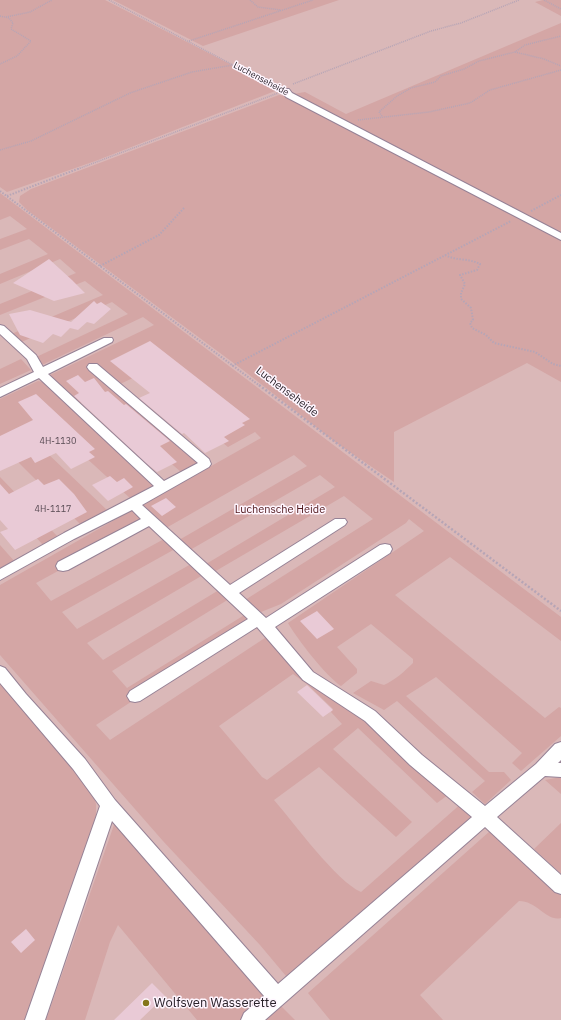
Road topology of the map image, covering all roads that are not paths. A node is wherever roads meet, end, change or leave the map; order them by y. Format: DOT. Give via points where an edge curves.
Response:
graph roads {
  1 [pos="286,91"];
  2 [pos="561,236"];
  3 [pos="0,328"];
  4 [pos="108,340"];
  5 [pos="93,367"];
  6 [pos="40,373"];
  7 [pos="0,393"];
  8 [pos="163,487"];
  9 [pos="132,504"];
  10 [pos="149,520"];
  11 [pos="340,522"];
  12 [pos="385,549"];
  13 [pos="63,566"];
  14 [pos="0,575"];
  15 [pos="228,593"];
  16 [pos="261,623"];
  17 [pos="0,672"];
  18 [pos="135,696"];
  19 [pos="561,749"];
  20 [pos="542,769"];
  21 [pos="561,770"];
  22 [pos="109,805"];
  23 [pos="484,816"];
  24 [pos="561,886"];
  25 [pos="277,997"];
  26 [pos="35,1020"];
  27 [pos="251,1020"];
  1 -- 2 [label="street, Luchenseheide"];
  3 -- 6 [label="street" via="32,357"];
  4 -- 6 [label="street"];
  5 -- 8 [label="street" via="205,462"];
  6 -- 7 [label="street"];
  6 -- 8 [label="street"];
  8 -- 9 [label="street"];
  9 -- 10 [label="street"];
  9 -- 14 [label="street"];
  10 -- 13 [label="street"];
  10 -- 15 [label="street"];
  11 -- 15 [label="street"];
  12 -- 16 [label="street"];
  15 -- 16 [label="street"];
  16 -- 18 [label="street"];
  16 -- 23 [label="street" via="308,676 370,716 416,760"];
  17 -- 22 [label="street" via="79,764"];
  19 -- 20 [label="street"];
  20 -- 21 [label="street"];
  20 -- 23 [label="street"];
  22 -- 25 [label="street"];
  22 -- 26 [label="street"];
  23 -- 24 [label="street"];
  23 -- 25 [label="street"];
  25 -- 27 [label="street"];
}
